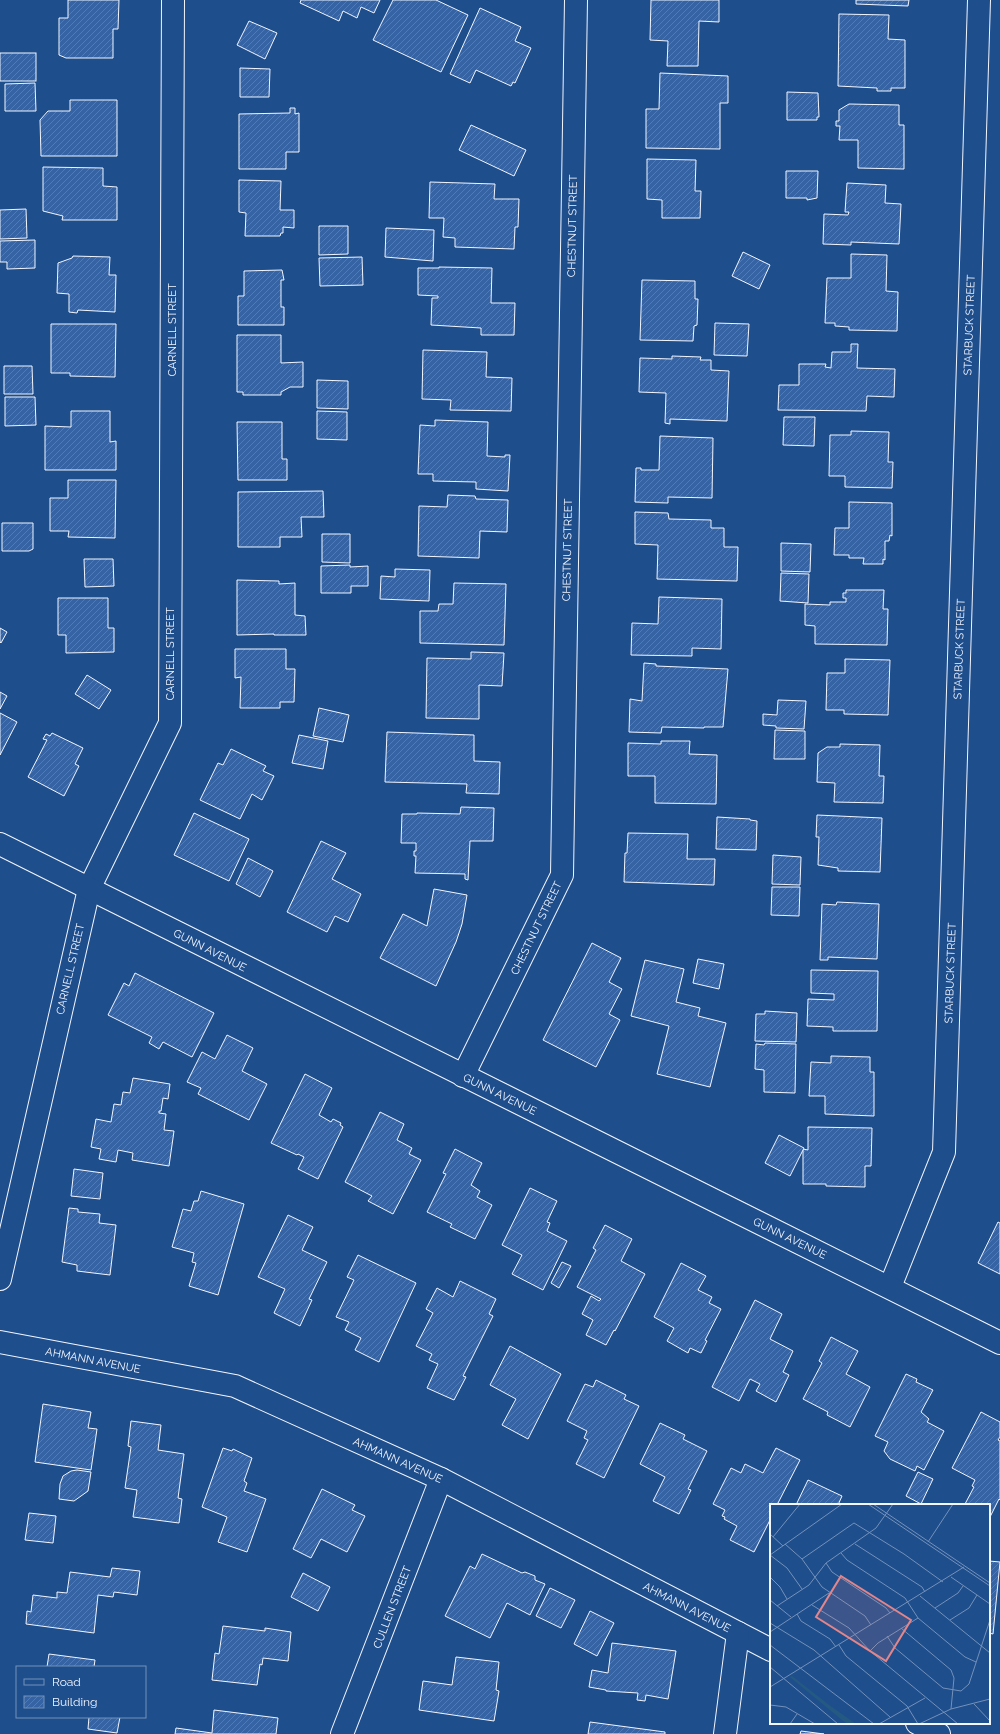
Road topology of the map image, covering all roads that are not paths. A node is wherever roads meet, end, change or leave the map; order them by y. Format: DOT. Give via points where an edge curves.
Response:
graph roads {
  1 [pos="173,0"];
  2 [pos="576,0"];
  3 [pos="979,0"];
  4 [pos="0,844"];
  5 [pos="89,889"];
  6 [pos="462,1076"];
  7 [pos="0,1279"];
  8 [pos="890,1287"];
  9 [pos="0,1342"];
  10 [pos="1000,1343"];
  11 [pos="441,1479"];
  12 [pos="738,1633"];
  13 [pos="770,1649"];
  14 [pos="919,1724"];
  15 [pos="342,1734"];
  16 [pos="725,1734"];
  17 [pos="939,1734"];
  1 -- 5 [label="street, CARNELL STREET" via="170,723"];
  2 -- 6 [label="street, CHESTNUT STREET" via="562,875"];
  3 -- 8 [label="street, STARBUCK STREET" via="944,1152"];
  4 -- 5 [label="street, GUNN AVENUE"];
  5 -- 6 [label="street, GUNN AVENUE"];
  5 -- 7 [label="street, CARNELL STREET"];
  6 -- 8 [label="street, GUNN AVENUE"];
  8 -- 10 [label="street, GUNN AVENUE"];
  9 -- 11 [label="street, AHMANN AVENUE" via="235,1386"];
  11 -- 12 [label="street, AHMANN AVENUE"];
  11 -- 15 [label="street, CULLEN STREET"];
  12 -- 13 [label="street, AHMANN AVENUE"];
  12 -- 16 [label="street"];
  14 -- 17 [label="street"];
}
